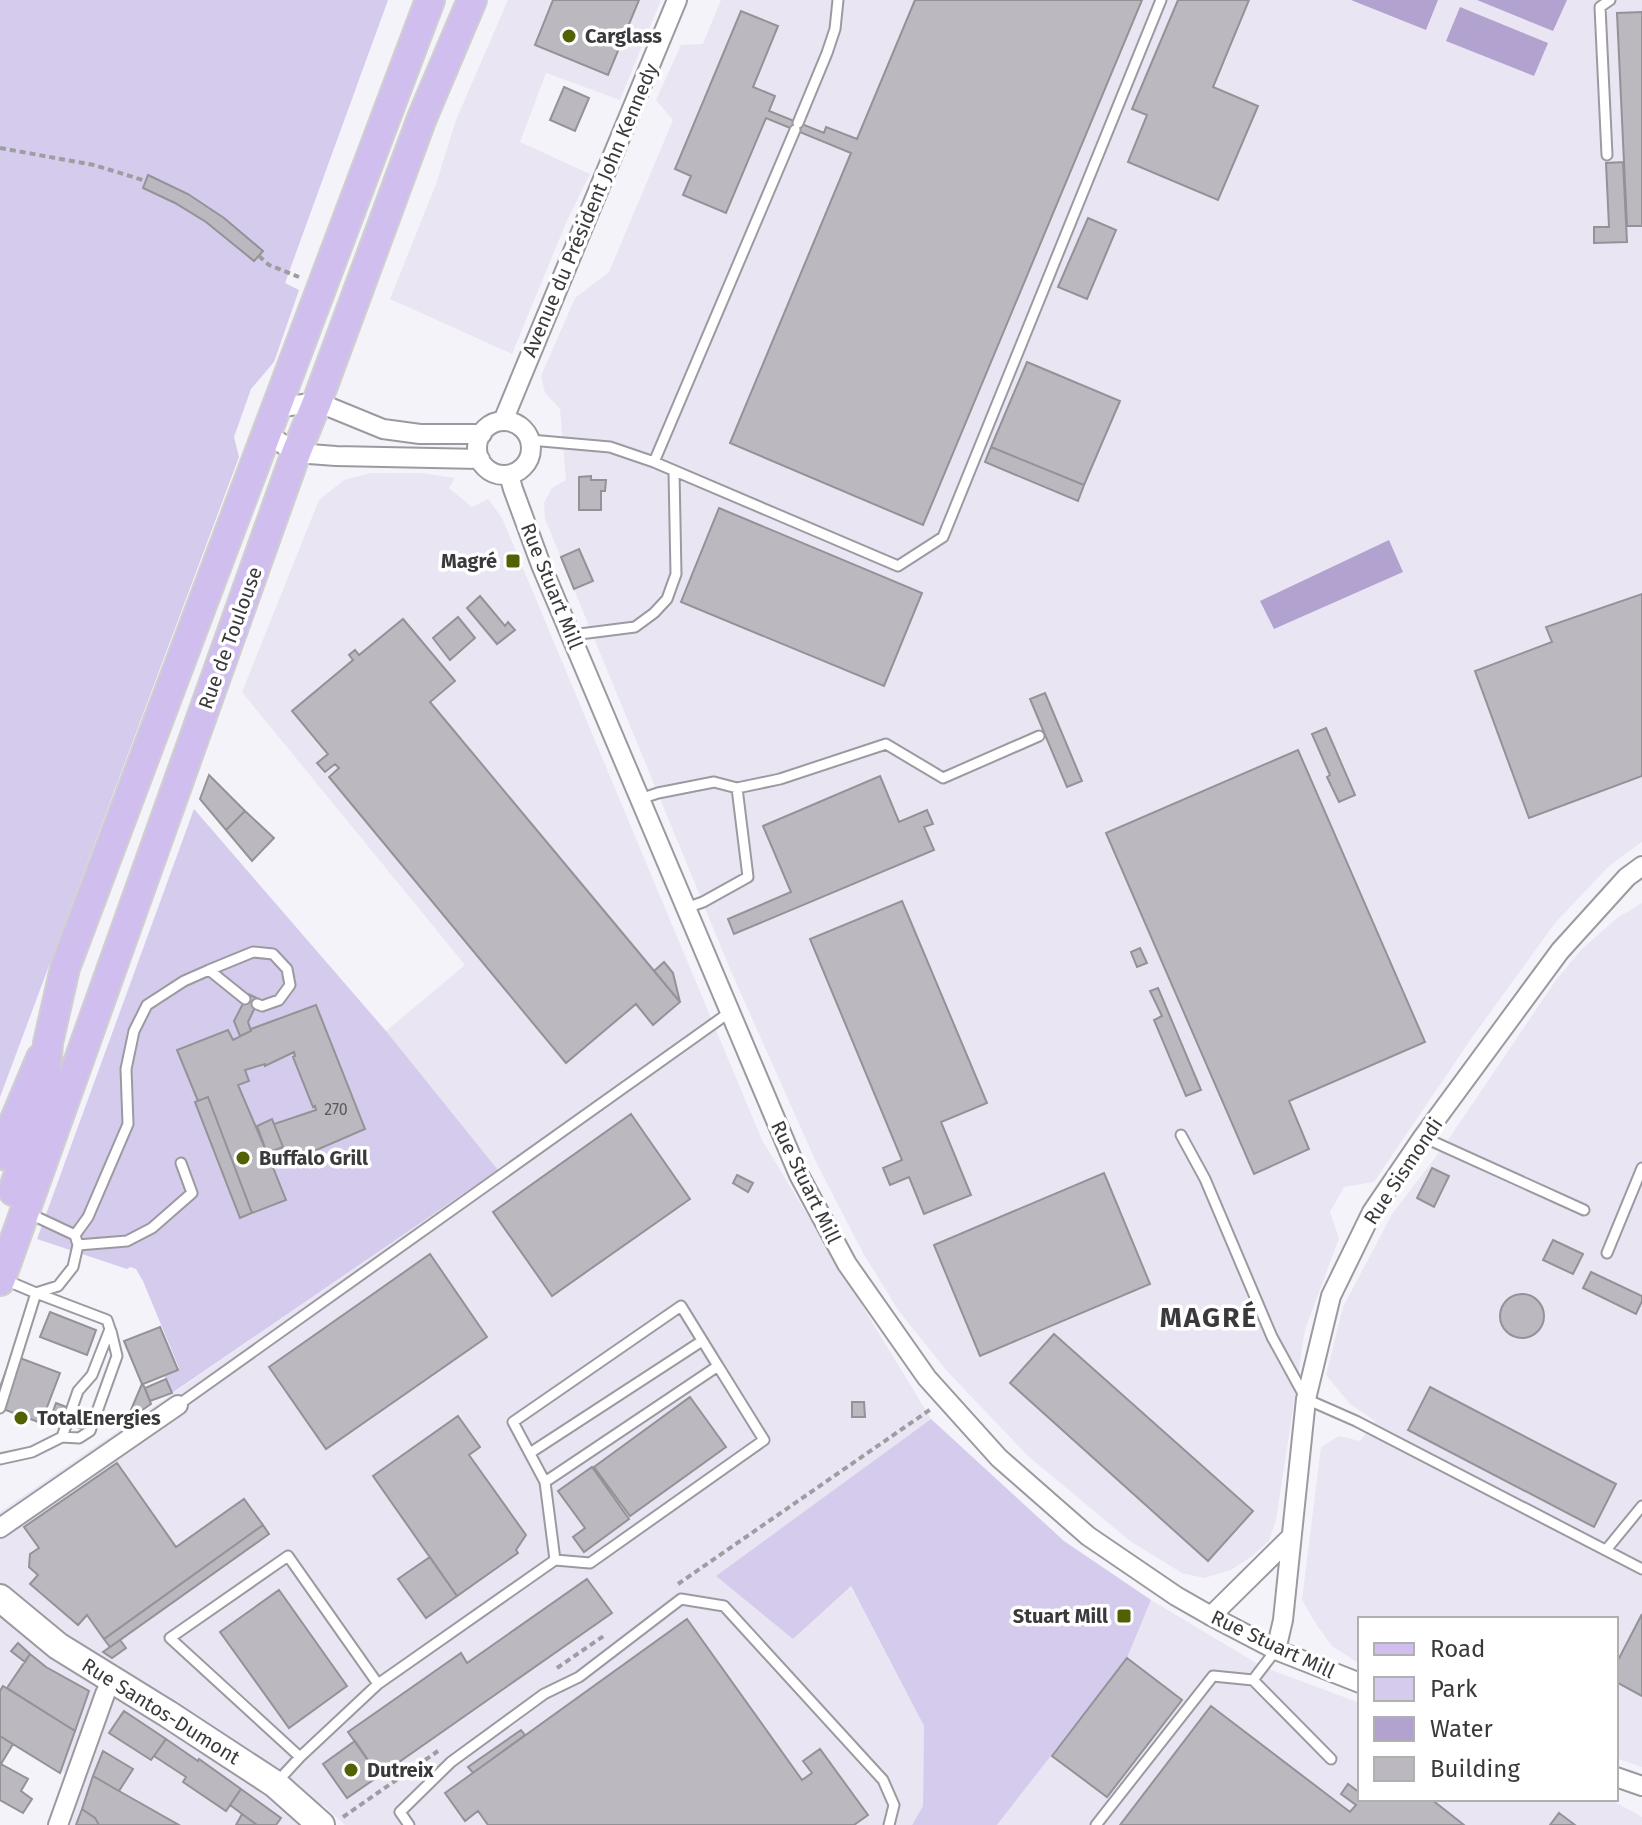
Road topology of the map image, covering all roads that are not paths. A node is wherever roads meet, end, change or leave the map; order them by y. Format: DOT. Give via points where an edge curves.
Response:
graph roads {
  1 [pos="430,0"];
  2 [pos="472,0"];
  3 [pos="677,0"];
  4 [pos="838,0"];
  5 [pos="1161,0"];
  6 [pos="1610,0"];
  7 [pos="1607,155"];
  8 [pos="317,402"];
  9 [pos="271,420"];
  10 [pos="503,421"];
  11 [pos="482,434"];
  12 [pos="530,440"];
  13 [pos="296,453"];
  14 [pos="480,459"];
  15 [pos="654,462"];
  16 [pos="674,471"];
  17 [pos="509,475"];
  18 [pos="572,635"];
  19 [pos="1039,736"];
  20 [pos="737,788"];
  21 [pos="640,799"];
  22 [pos="1642,866"];
  23 [pos="686,908"];
  24 [pos="209,970"];
  25 [pos="245,999"];
  26 [pos="257,1004"];
  27 [pos="730,1012"];
  28 [pos="48,1043"];
  29 [pos="1181,1135"];
  30 [pos="1419,1144"];
  31 [pos="0,1155"];
  32 [pos="181,1163"];
  33 [pos="1642,1168"];
  34 [pos="1584,1210"];
  35 [pos="26,1212"];
  36 [pos="0,1229"];
  37 [pos="75,1235"];
  38 [pos="78,1245"];
  39 [pos="1607,1253"];
  40 [pos="0,1280"];
  41 [pos="36,1293"];
  42 [pos="110,1329"];
  43 [pos="702,1341"];
  44 [pos="718,1366"];
  45 [pos="1306,1399"];
  46 [pos="178,1405"];
  47 [pos="0,1408"];
  48 [pos="62,1437"];
  49 [pos="530,1453"];
  50 [pos="0,1459"];
  51 [pos="545,1482"];
  52 [pos="1642,1506"];
  53 [pos="0,1528"];
  54 [pos="1291,1537"];
  55 [pos="1606,1550"];
  56 [pos="555,1560"];
  57 [pos="1642,1569"];
  58 [pos="0,1598"];
  59 [pos="1211,1616"];
  60 [pos="1276,1650"];
  61 [pos="112,1679"];
  62 [pos="1253,1680"];
  63 [pos="1358,1682"];
  64 [pos="378,1684"];
  65 [pos="300,1757"];
  66 [pos="1331,1759"];
  67 [pos="1618,1778"];
  68 [pos="275,1784"];
  69 [pos="1642,1786"];
  70 [pos="58,1825"];
  71 [pos="321,1825"];
  72 [pos="409,1825"];
  73 [pos="889,1825"];
  74 [pos="1096,1825"];
  1 -- 9 [label="main road, Rue de Toulouse"];
  2 -- 8 [label="main road, Rue de Toulouse" via="422,118"];
  3 -- 10 [label="street, Avenue du Président John Kennedy"];
  4 -- 15 [label="lane" via="835,29"];
  5 -- 16 [label="lane" via="943,537 898,566"];
  6 -- 7 [label="lane" via="1600,7"];
  8 -- 9 [label="street"];
  8 -- 11 [label="street" via="383,429"];
  8 -- 13 [label="main road, Rue de Toulouse"];
  9 -- 13 [label="street"];
  9 -- 28 [label="main road, Rue de Toulouse" via="65,968"];
  10 -- 11 [label="street"];
  10 -- 12 [label="street" via="520,426"];
  11 -- 14 [label="street"];
  12 -- 15 [label="lane" via="610,447"];
  12 -- 17 [label="street" via="525,465"];
  13 -- 14 [label="street"];
  13 -- 35 [label="main road, Rue de Toulouse"];
  14 -- 17 [label="street" via="492,472"];
  15 -- 16 [label="lane"];
  16 -- 18 [label="lane" via="676,574 667,599 635,627"];
  17 -- 18 [label="street, Rue Stuart Mill"];
  18 -- 21 [label="street, Rue Stuart Mill"];
  19 -- 20 [label="lane" via="943,778 886,744"];
  20 -- 21 [label="lane" via="714,782"];
  20 -- 23 [label="lane" via="748,877"];
  21 -- 23 [label="street, Rue Stuart Mill"];
  22 -- 30 [label="street, Rue Sismondi" via="1560,951"];
  23 -- 27 [label="street, Rue Stuart Mill"];
  24 -- 25 [label="lane"];
  24 -- 26 [label="lane" via="253,952 273,954 287,969 290,985 279,1000"];
  24 -- 37 [label="lane" via="147,1005 134,1031 126,1069 128,1124"];
  27 -- 46 [label="lane"];
  27 -- 59 [label="street, Rue Stuart Mill" via="799,1175 840,1252 927,1378 999,1458 1088,1536"];
  28 -- 31 [label="main road"];
  28 -- 36 [label="main road, Rue de Toulouse" via="44,1098"];
  29 -- 45 [label="lane" via="1272,1337"];
  30 -- 34 [label="lane" via="1467,1157"];
  30 -- 45 [label="street, Rue Sismondi" via="1372,1212 1331,1296"];
  32 -- 38 [label="lane" via="192,1193 152,1228 127,1241"];
  33 -- 39 [label="lane"];
  35 -- 37 [label="lane"];
  35 -- 40 [label="main road, Rue de Toulouse"];
  37 -- 38 [label="lane"];
  38 -- 41 [label="lane" via="73,1267 58,1286"];
  40 -- 41 [label="lane"];
  41 -- 42 [label="lane" via="107,1320"];
  41 -- 47 [label="lane"];
  42 -- 48 [label="lane" via="92,1375 78,1391"];
  42 -- 48 [label="lane" via="117,1356 90,1431 79,1438"];
  43 -- 44 [label="lane"];
  43 -- 49 [label="lane"];
  43 -- 49 [label="lane" via="681,1306 513,1422"];
  44 -- 51 [label="lane"];
  44 -- 56 [label="lane" via="764,1440 590,1563"];
  45 -- 54 [label="street, Rue Sismondi"];
  45 -- 55 [label="lane"];
  46 -- 53 [label="street"];
  48 -- 50 [label="lane" via="32,1452"];
  49 -- 51 [label="lane"];
  51 -- 56 [label="lane"];
  52 -- 55 [label="lane"];
  54 -- 59 [label="street"];
  54 -- 60 [label="street, Rue Sismondi"];
  55 -- 57 [label="lane"];
  56 -- 64 [label="lane"];
  58 -- 61 [label="street, Rue Santos-Dumont" via="58,1646"];
  59 -- 60 [label="street, Rue Stuart Mill"];
  60 -- 62 [label="lane"];
  60 -- 63 [label="street, Rue Stuart Mill"];
  61 -- 68 [label="street, Rue Santos-Dumont"];
  61 -- 70 [label="street"];
  62 -- 66 [label="lane"];
  62 -- 74 [label="lane" via="1213,1676"];
  64 -- 65 [label="lane"];
  64 -- 65 [label="lane" via="288,1556 170,1638"];
  65 -- 68 [label="lane"];
  67 -- 69 [label="street"];
  68 -- 71 [label="street, Rue Santos-Dumont"];
  72 -- 73 [label="lane" via="400,1812 451,1762 544,1694 579,1677 681,1599 724,1606 883,1780 894,1805"];
}
